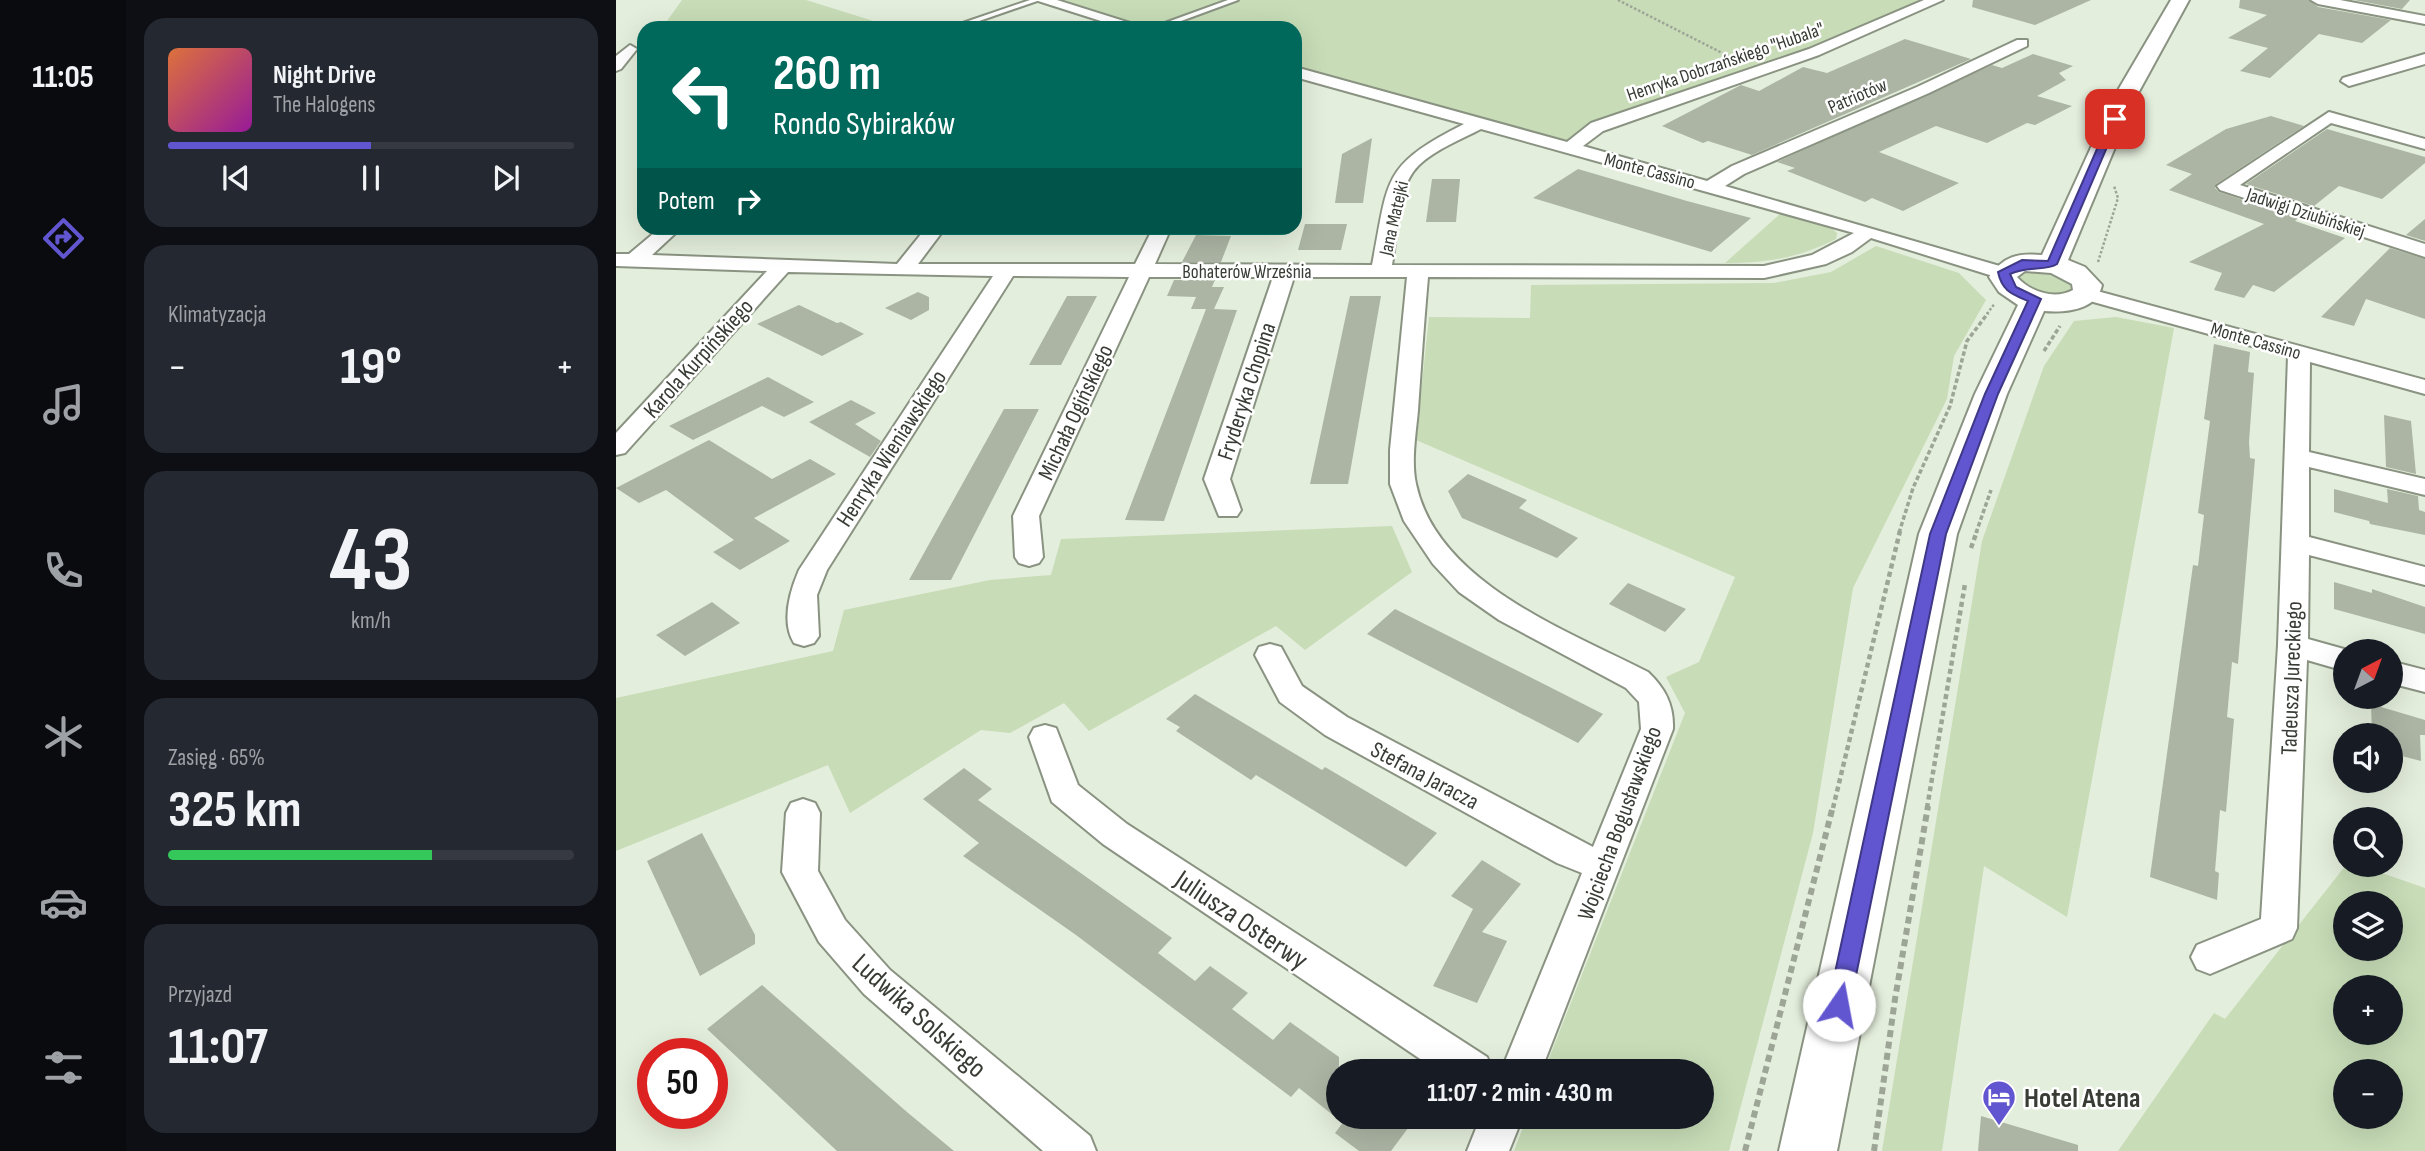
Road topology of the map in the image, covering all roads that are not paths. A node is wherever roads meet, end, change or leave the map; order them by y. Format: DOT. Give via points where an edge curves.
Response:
graph roads {
  1 [pos="1040,0"];
  2 [pos="1235,0"];
  3 [pos="1936,0"];
  4 [pos="2180,0"];
  5 [pos="2318,0"];
  6 [pos="2425,7"];
  7 [pos="2408,17"];
  8 [pos="2425,20"];
  9 [pos="974,21"];
  10 [pos="1114,21"];
  11 [pos="1175,21"];
  12 [pos="2022,43"];
  13 [pos="631,49"];
  14 [pos="2425,59"];
  15 [pos="616,66"];
  16 [pos="1302,78"];
  17 [pos="2349,81"];
  18 [pos="1479,122"];
  19 [pos="2425,144"];
  20 [pos="1570,148"];
  21 [pos="1710,187"];
  22 [pos="1868,231"];
  23 [pos="661,235"];
  24 [pos="930,235"];
  25 [pos="1159,235"];
  26 [pos="2425,251"];
  27 [pos="625,261"];
  28 [pos="780,268"];
  29 [pos="903,270"];
  30 [pos="1007,270"];
  31 [pos="1141,271"];
  32 [pos="1284,271"];
  33 [pos="1381,271"];
  34 [pos="1418,272"];
  35 [pos="2017,290"];
  36 [pos="2086,294"];
  37 [pos="2299,353"];
  38 [pos="2425,387"];
  39 [pos="616,448"];
  40 [pos="2299,457"];
  41 [pos="2425,487"];
  42 [pos="1228,510"];
  43 [pos="2296,543"];
  44 [pos="1029,557"];
  45 [pos="2425,576"];
  46 [pos="804,636"];
  47 [pos="2293,645"];
  48 [pos="1270,655"];
  49 [pos="2333,657"];
  50 [pos="2403,675"];
  51 [pos="2425,681"];
  52 [pos="1045,737"];
  53 [pos="803,813"];
  54 [pos="1605,866"];
  55 [pos="2210,957"];
  56 [pos="1455,1059"];
  57 [pos="1526,1059"];
  58 [pos="1497,1129"];
  59 [pos="1075,1151"];
  60 [pos="1488,1151"];
  61 [pos="1808,1151"];
  1 -- 9 [label="lane"];
  1 -- 10 [label="street"];
  2 -- 11 [label="lane"];
  3 -- 20 [label="street, Henryka Dobrzańskiego \"Hubala\"" via="1814,52 1597,127"];
  4 -- 35 [label="main road"];
  5 -- 7 [label="street"];
  6 -- 7 [label="street"];
  7 -- 8 [label="street"];
  12 -- 21 [label="street, Patriotów" via="1738,170"];
  13 -- 15 [label="street"];
  14 -- 17 [label="street"];
  16 -- 18 [label="street, Monte Cassino"];
  18 -- 20 [label="street, Monte Cassino"];
  18 -- 33 [label="street, Jana Matejki" via="1405,169"];
  19 -- 26 [label="street, Jadwigi Dziubińskiej" via="2329,117 2226,186"];
  20 -- 21 [label="street, Monte Cassino"];
  21 -- 22 [label="street, Monte Cassino"];
  22 -- 34 [label="street, Bohaterów Września" via="1847,248 1801,267 1764,272"];
  22 -- 35 [label="street, Monte Cassino"];
  23 -- 27 [label="street"];
  24 -- 29 [label="street"];
  25 -- 31 [label="street, Michała Ogińskiego"];
  27 -- 28 [label="street, Bohaterów Września"];
  28 -- 29 [label="street, Bohaterów Września"];
  28 -- 39 [label="street, Karola Kurpińskiego"];
  29 -- 30 [label="street, Bohaterów Września"];
  30 -- 31 [label="street, Bohaterów Września"];
  30 -- 46 [label="street, Henryka Wieniawskiego" via="813,570 803,595"];
  31 -- 32 [label="street, Bohaterów Września"];
  31 -- 44 [label="street, Michała Ogińskiego" via="1026,516"];
  32 -- 33 [label="street, Bohaterów Września"];
  32 -- 42 [label="street, Fryderyka Chopina" via="1217,480"];
  33 -- 34 [label="street, Bohaterów Września"];
  34 -- 54 [label="street, Wojciecha Bogusławskiego" via="1402,450 1403,484 1417,521 1469,586 1509,613 1637,680 1654,695 1659,710 1657,729"];
  35 -- 36 [label="main road" via="2060,303"];
  35 -- 36 [label="main road" via="2083,279 2088,285"];
  35 -- 61 [label="main road" via="1991,394 1938,534"];
  36 -- 37 [label="street, Monte Cassino"];
  37 -- 38 [label="street, Monte Cassino"];
  37 -- 40 [label="street, Tadeusza Jureckiego"];
  40 -- 41 [label="street"];
  40 -- 43 [label="street, Tadeusza Jureckiego"];
  43 -- 45 [label="street"];
  43 -- 47 [label="street, Tadeusza Jureckiego"];
  47 -- 49 [label="street"];
  47 -- 55 [label="street, Tadeusza Jureckiego" via="2279,928"];
  48 -- 54 [label="street, Stefana Jaracza" via="1291,694 1336,726 1569,853"];
  50 -- 51 [label="street"];
  52 -- 56 [label="street, Juliusza Osterwy" via="1064,793 1115,834"];
  53 -- 59 [label="street, Ludwika Solskiego" via="800,872 832,931 877,982"];
  54 -- 57 [label="street, Wojciecha Bogusławskiego"];
  58 -- 60 [label="street"];
}
